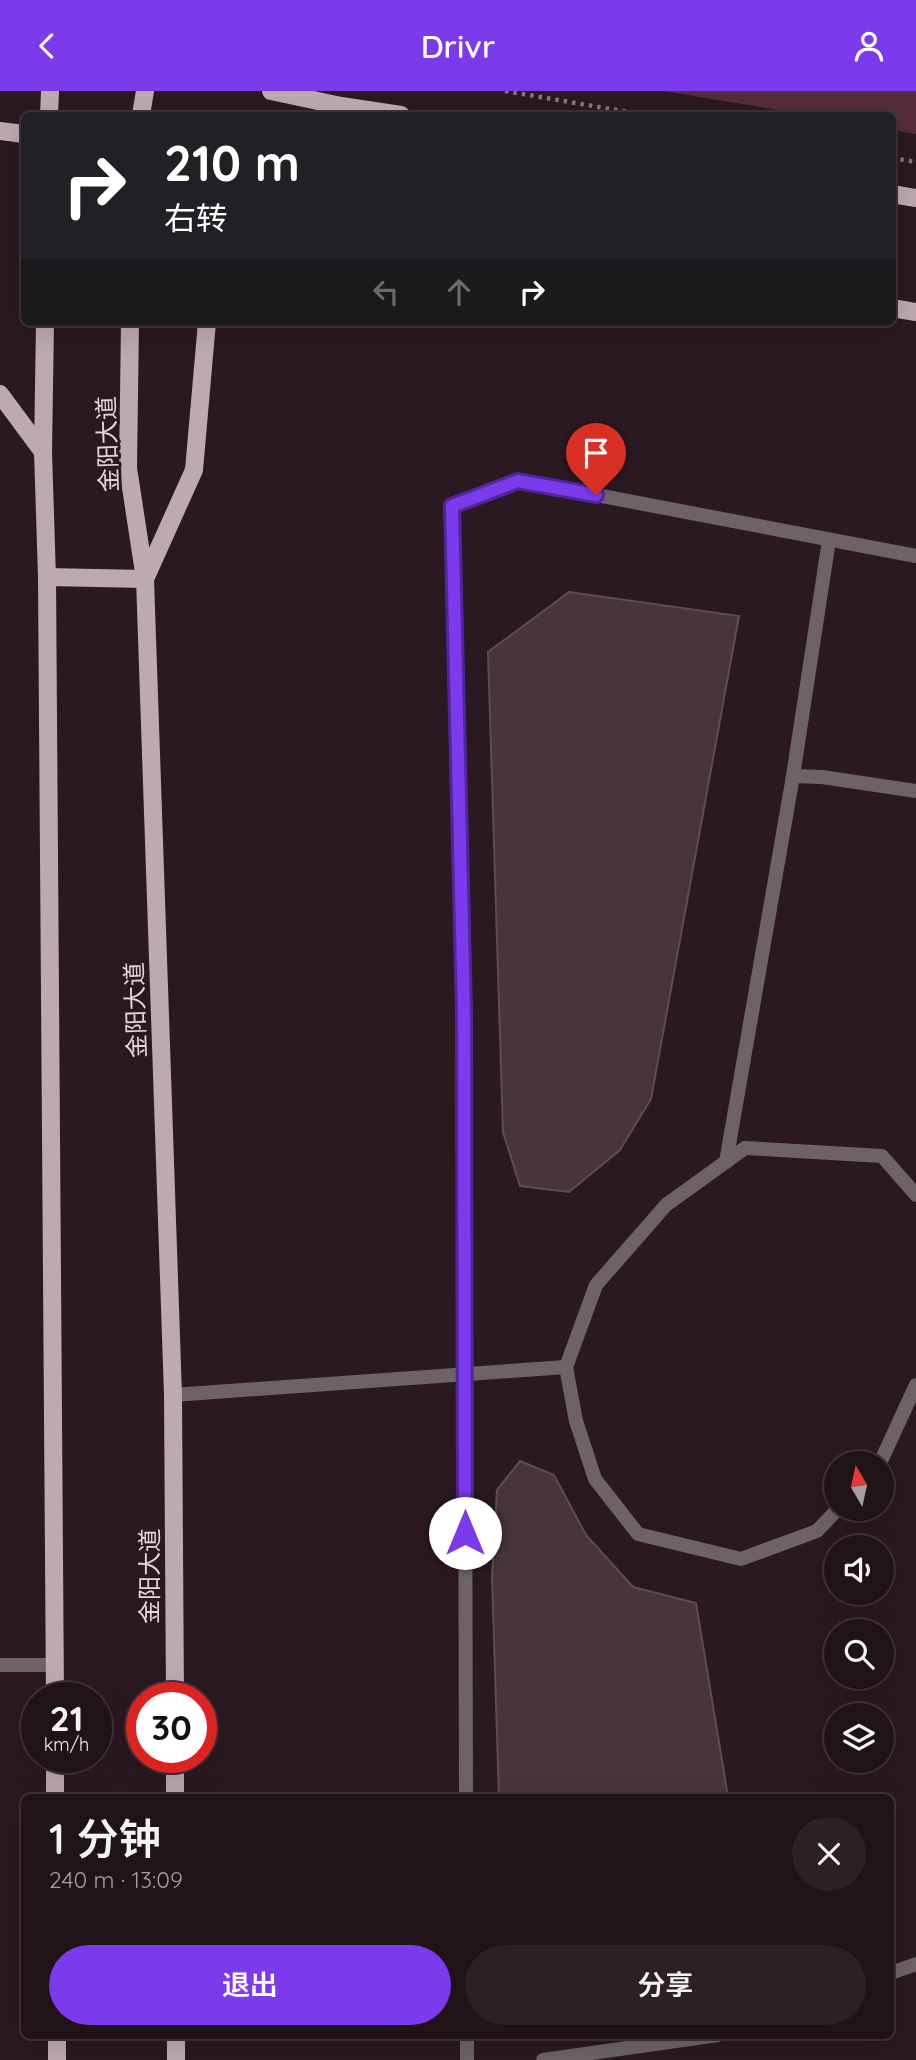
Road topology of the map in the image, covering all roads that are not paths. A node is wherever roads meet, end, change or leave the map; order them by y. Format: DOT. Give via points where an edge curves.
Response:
graph roads {
  1 [pos="50,91"];
  2 [pos="145,91"];
  3 [pos="271,91"];
  4 [pos="329,91"];
  5 [pos="341,106"];
  6 [pos="49,112"];
  7 [pos="142,112"];
  8 [pos="381,112"];
  9 [pos="0,131"];
  10 [pos="21,134"];
  11 [pos="896,195"];
  12 [pos="916,198"];
  13 [pos="896,309"];
  14 [pos="916,312"];
  15 [pos="45,326"];
  16 [pos="130,326"];
  17 [pos="207,326"];
  18 [pos="0,394"];
  19 [pos="43,452"];
  20 [pos="829,540"];
  21 [pos="916,556"];
  22 [pos="47,577"];
  23 [pos="145,579"];
  24 [pos="793,776"];
  25 [pos="916,790"];
  26 [pos="726,1162"];
  27 [pos="916,1195"];
  28 [pos="566,1367"];
  29 [pos="465,1375"];
  30 [pos="916,1385"];
  31 [pos="173,1395"];
  32 [pos="886,1451"];
  33 [pos="827,1521"];
  34 [pos="0,1665"];
  35 [pos="54,1665"];
  36 [pos="55,1682"];
  37 [pos="174,1682"];
  38 [pos="55,1773"];
  39 [pos="175,1773"];
  40 [pos="55,1794"];
  41 [pos="175,1794"];
  42 [pos="466,1794"];
  43 [pos="916,1964"];
  44 [pos="894,1972"];
  45 [pos="57,2039"];
  46 [pos="176,2039"];
  47 [pos="467,2039"];
  48 [pos="690,2039"];
  49 [pos="57,2060"];
  50 [pos="176,2060"];
  51 [pos="467,2060"];
  52 [pos="542,2060"];
  1 -- 6 [label="main road"];
  2 -- 7 [label="main road"];
  3 -- 5 [label="main road"];
  4 -- 5 [label="main road"];
  5 -- 8 [label="main road"];
  9 -- 10 [label="main road"];
  11 -- 12 [label="main road"];
  13 -- 14 [label="main road"];
  15 -- 19 [label="main road"];
  16 -- 23 [label="main road, 金阳大道" via="128,468"];
  17 -- 23 [label="main road" via="194,470"];
  18 -- 19 [label="main road"];
  19 -- 22 [label="main road"];
  20 -- 21 [label="street"];
  20 -- 24 [label="street"];
  20 -- 29 [label="street" via="518,481 452,506 464,1013"];
  22 -- 23 [label="main road"];
  22 -- 35 [label="main road"];
  23 -- 31 [label="main road, 金阳大道"];
  24 -- 25 [label="street"];
  24 -- 26 [label="street"];
  26 -- 27 [label="street" via="745,1148 882,1156"];
  26 -- 28 [label="street" via="666,1205 596,1285"];
  28 -- 29 [label="street"];
  28 -- 33 [label="street" via="576,1421 595,1479 638,1534 741,1559 817,1531"];
  29 -- 31 [label="street"];
  29 -- 42 [label="street"];
  30 -- 32 [label="street"];
  31 -- 37 [label="main road, 金阳大道"];
  34 -- 35 [label="street"];
  35 -- 36 [label="main road"];
  38 -- 40 [label="main road"];
  39 -- 41 [label="main road"];
  43 -- 44 [label="street"];
  45 -- 49 [label="main road"];
  46 -- 50 [label="main road"];
  47 -- 51 [label="street"];
  48 -- 52 [label="street"];
}
